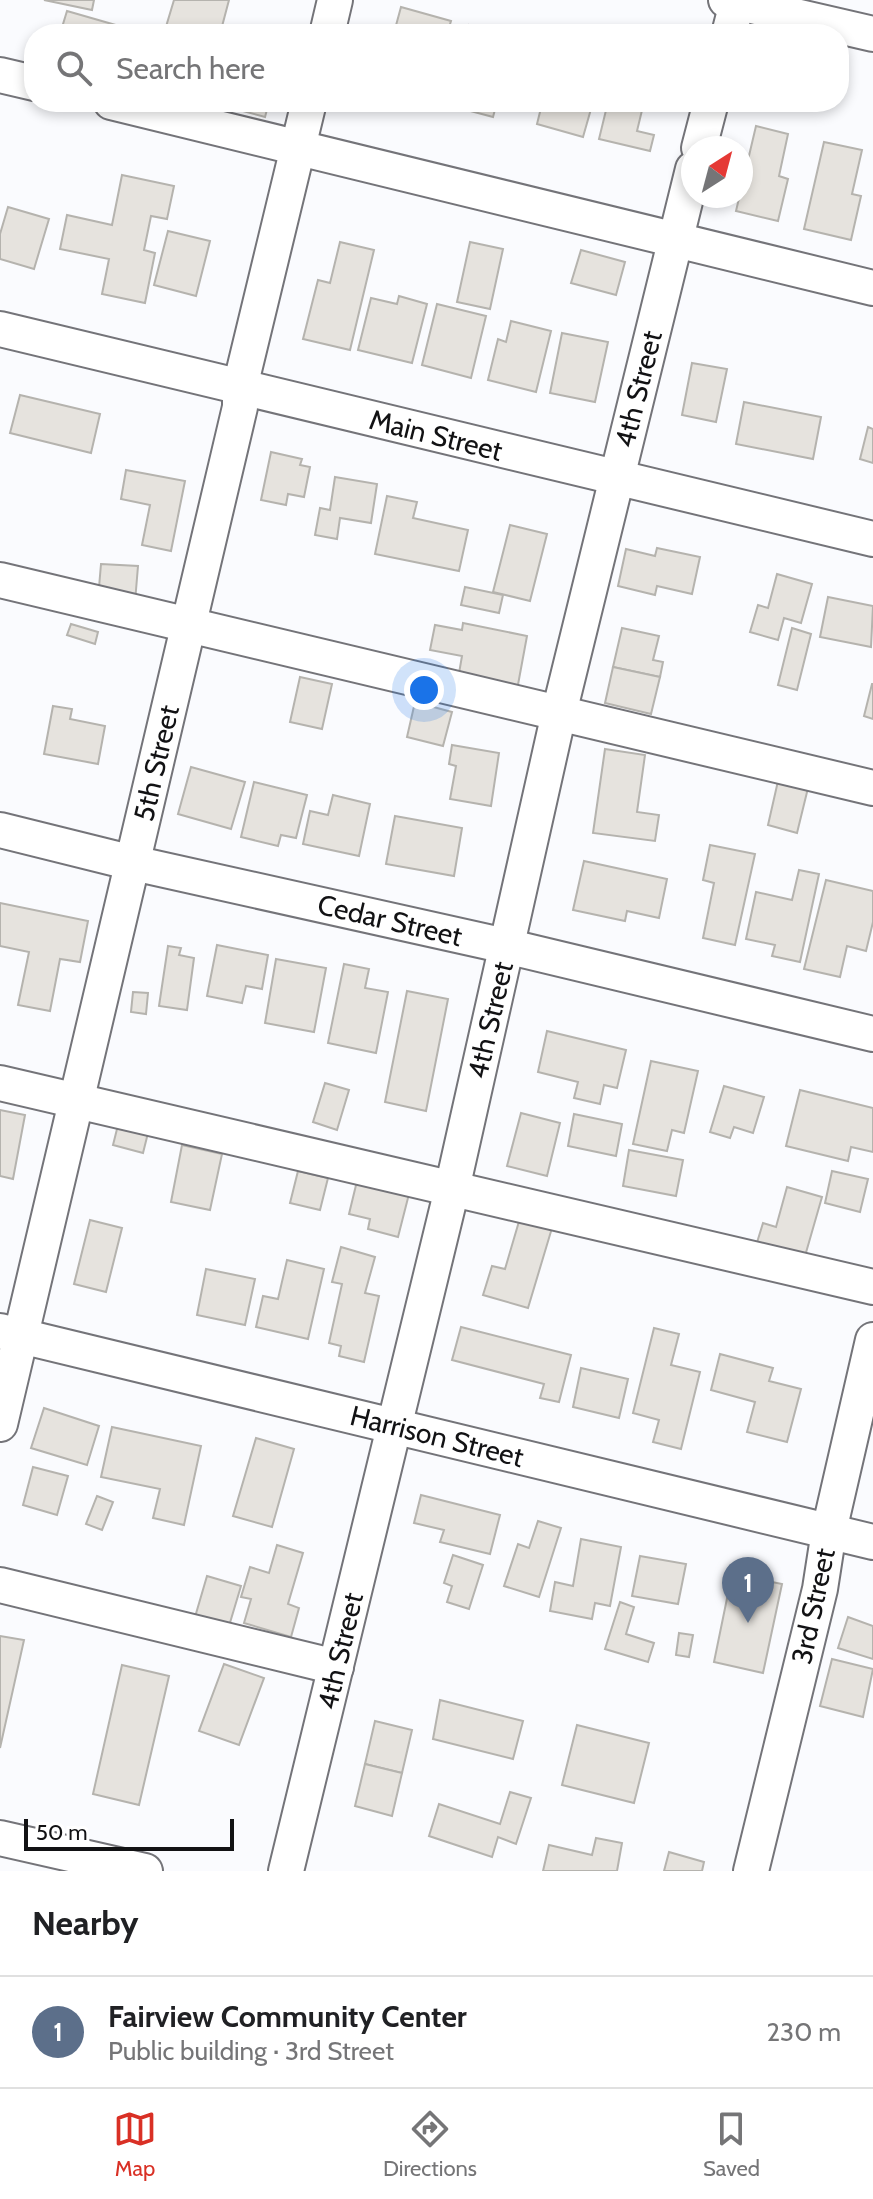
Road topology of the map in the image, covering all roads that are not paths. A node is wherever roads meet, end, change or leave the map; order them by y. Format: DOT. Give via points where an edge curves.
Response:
graph roads {
  1 [pos="335,0"];
  2 [pos="731,12"];
  3 [pos="329,24"];
  4 [pos="808,24"];
  5 [pos="849,30"];
  6 [pos="873,34"];
  7 [pos="0,75"];
  8 [pos="24,81"];
  9 [pos="152,112"];
  10 [pos="306,112"];
  11 [pos="708,112"];
  12 [pos="702,136"];
  13 [pos="297,147"];
  14 [pos="683,208"];
  15 [pos="675,240"];
  16 [pos="873,288"];
  17 [pos="0,329"];
  18 [pos="240,387"];
  19 [pos="616,478"];
  20 [pos="873,539"];
  21 [pos="0,580"];
  22 [pos="189,625"];
  23 [pos="559,713"];
  24 [pos="873,788"];
  25 [pos="0,830"];
  26 [pos="133,863"];
  27 [pos="506,946"];
  28 [pos="873,1034"];
  29 [pos="0,1083"];
  30 [pos="76,1100"];
  31 [pos="452,1189"];
  32 [pos="873,1287"];
  33 [pos="10,1333"];
  34 [pos="873,1340"];
  35 [pos="0,1424"];
  36 [pos="393,1425"];
  37 [pos="829,1531"];
  38 [pos="873,1542"];
  39 [pos="0,1585"];
  40 [pos="336,1667"];
  41 [pos="0,1838"];
  42 [pos="145,1871"];
  43 [pos="286,1871"];
  44 [pos="751,1871"];
  1 -- 3 [label="street"];
  2 -- 4 [label="street"];
  5 -- 6 [label="street"];
  7 -- 8 [label="street"];
  9 -- 13 [label="street"];
  10 -- 13 [label="street, 5th Street"];
  11 -- 12 [label="street"];
  13 -- 15 [label="street"];
  13 -- 18 [label="street, 5th Street"];
  14 -- 15 [label="street, 4th Street"];
  15 -- 16 [label="street"];
  15 -- 19 [label="street, 4th Street"];
  17 -- 18 [label="street, Main Street"];
  18 -- 19 [label="street, Main Street"];
  18 -- 22 [label="street, 5th Street" via="240,407"];
  19 -- 20 [label="street, Main Street"];
  19 -- 23 [label="street, 4th Street"];
  21 -- 22 [label="street"];
  22 -- 23 [label="street"];
  22 -- 26 [label="street, 5th Street"];
  23 -- 24 [label="street"];
  23 -- 27 [label="street, 4th Street"];
  25 -- 26 [label="street, Cedar Street"];
  26 -- 27 [label="street, Cedar Street"];
  26 -- 30 [label="street, 5th Street"];
  27 -- 28 [label="street, Cedar Street"];
  27 -- 31 [label="street, 4th Street"];
  29 -- 30 [label="street"];
  30 -- 31 [label="street"];
  30 -- 33 [label="street, 5th Street"];
  31 -- 32 [label="street"];
  31 -- 36 [label="street, 4th Street"];
  33 -- 35 [label="street, 5th Street"];
  33 -- 36 [label="street, Harrison Street"];
  34 -- 37 [label="street, 3rd Street"];
  36 -- 37 [label="street, Harrison Street"];
  36 -- 40 [label="street, 4th Street"];
  37 -- 38 [label="street, Harrison Street"];
  37 -- 44 [label="street, 3rd Street" via="820,1589"];
  39 -- 40 [label="street"];
  40 -- 43 [label="street, 4th Street"];
  41 -- 42 [label="street"];
}
